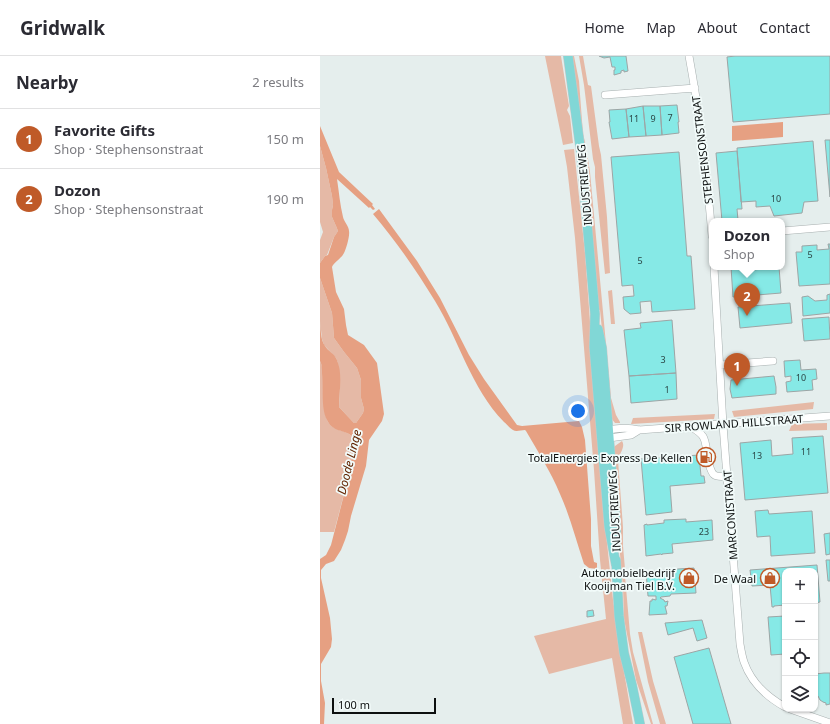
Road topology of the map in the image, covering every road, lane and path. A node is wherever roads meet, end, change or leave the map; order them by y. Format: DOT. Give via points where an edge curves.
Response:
graph roads {
  1 [pos="568,56"];
  2 [pos="689,56"];
  3 [pos="695,88"];
  4 [pos="605,95"];
  5 [pos="710,218"];
  6 [pos="830,228"];
  7 [pos="785,231"];
  8 [pos="714,270"];
  9 [pos="773,361"];
  10 [pos="720,365"];
  11 [pos="830,416"];
  12 [pos="723,424"];
  13 [pos="690,426"];
  14 [pos="606,434"];
  15 [pos="707,453"];
  16 [pos="708,461"];
  17 [pos="727,476"];
  18 [pos="632,684"];
  19 [pos="782,705"];
  20 [pos="799,712"];
  21 [pos="830,723"];
  22 [pos="640,724"];
  23 [pos="646,724"];
  1 -- 14 [label="main road, INDUSTRIEWEG" via="581,153 595,314 602,348"];
  2 -- 3 [label="street, STEPHENSONSTRAAT"];
  3 -- 4 [label="street, STEPHENSONSTRAAT"];
  3 -- 5 [label="street, STEPHENSONSTRAAT"];
  6 -- 7 [label="street"];
  8 -- 10 [label="street"];
  9 -- 10 [label="street"];
  10 -- 12 [label="street"];
  11 -- 12 [label="street, SIR ROWLAND HILLSTRAAT"];
  12 -- 13 [label="street, SIR ROWLAND HILLSTRAAT"];
  12 -- 17 [label="street, MARCONISTRAAT"];
  13 -- 14 [label="street, SIR ROWLAND HILLSTRAAT" via="639,430 631,435"];
  13 -- 15 [label="street" via="704,436"];
  14 -- 18 [label="main road, INDUSTRIEWEG" via="609,527 616,564 624,652"];
  16 -- 17 [label="street" via="714,475"];
  17 -- 19 [label="street, MARCONISTRAAT" via="740,644 744,662 752,679 765,694"];
  18 -- 22 [label="main road, INDUSTRIEWEG"];
  18 -- 23 [label="main road, INDUSTRIEWEG"];
  20 -- 21 [label="street"];
}
